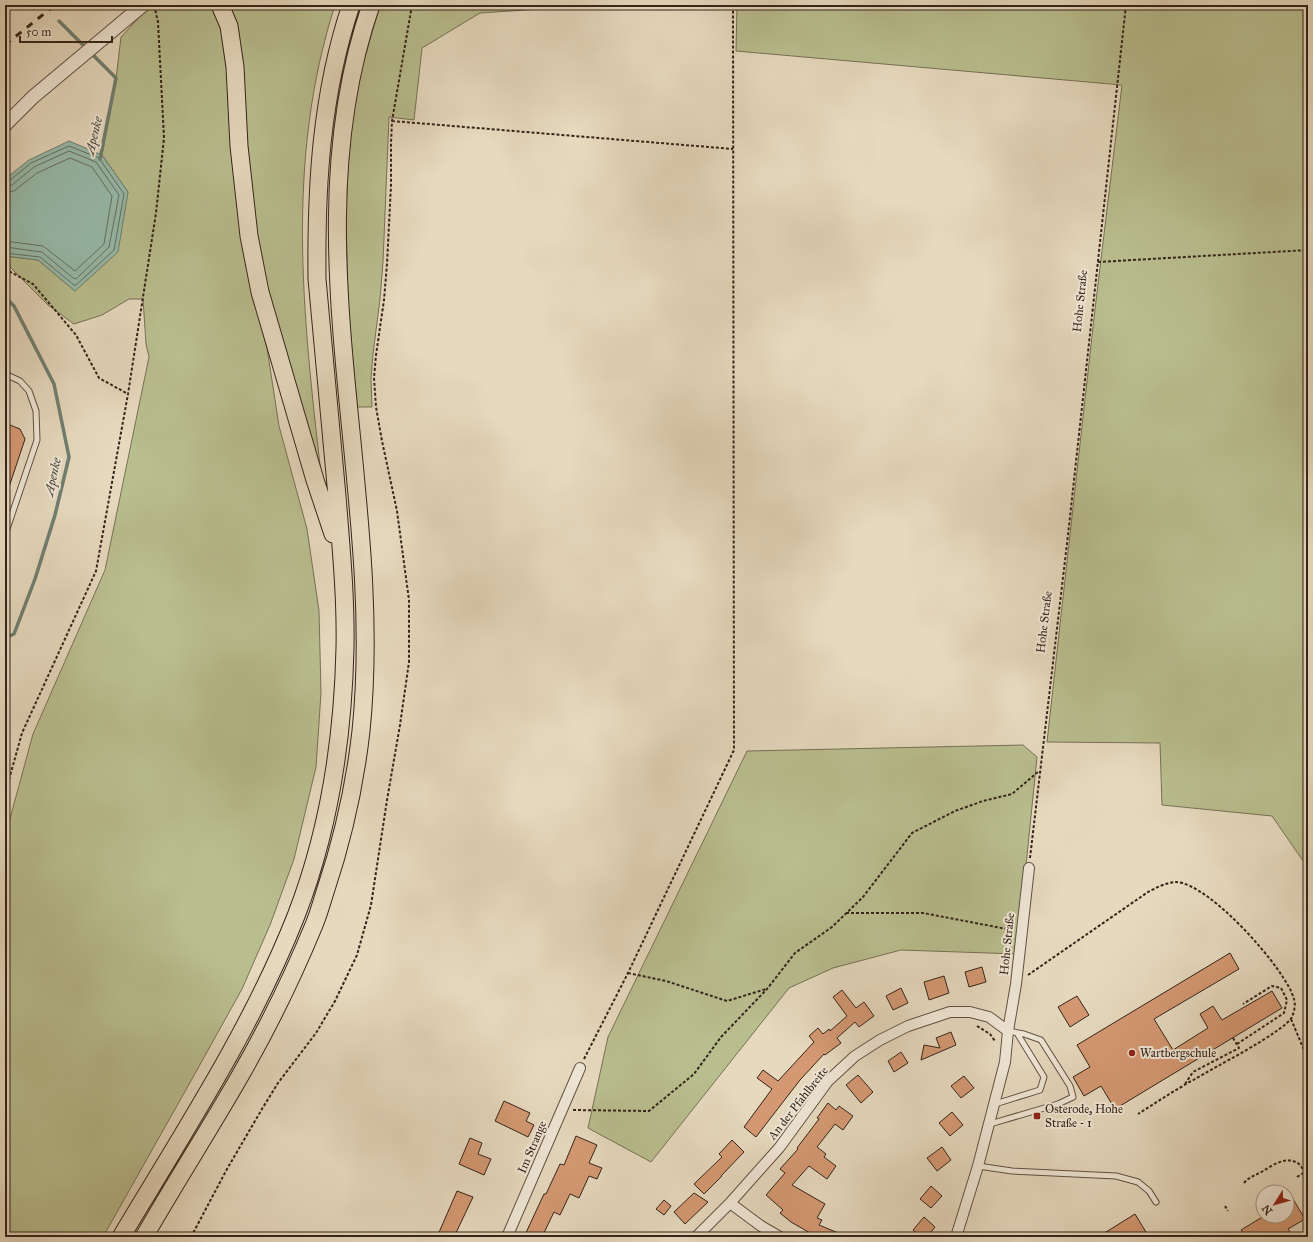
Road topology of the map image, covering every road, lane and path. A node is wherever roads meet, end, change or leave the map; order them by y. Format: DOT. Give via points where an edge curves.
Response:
graph roads {
  1 [pos="143,5"];
  2 [pos="154,5"];
  3 [pos="220,5"];
  4 [pos="351,5"];
  5 [pos="371,5"];
  6 [pos="733,5"];
  7 [pos="1126,5"];
  8 [pos="392,122"];
  9 [pos="5,125"];
  10 [pos="733,149"];
  11 [pos="1308,250"];
  12 [pos="1098,262"];
  13 [pos="5,269"];
  14 [pos="5,374"];
  15 [pos="128,394"];
  16 [pos="5,535"];
  17 [pos="342,563"];
  18 [pos="1040,770"];
  19 [pos="5,794"];
  20 [pos="1029,868"];
  21 [pos="846,913"];
  22 [pos="1021,932"];
  23 [pos="628,973"];
  24 [pos="1016,984"];
  25 [pos="767,989"];
  26 [pos="1242,1004"];
  27 [pos="1291,1019"];
  28 [pos="975,1024"];
  29 [pos="1012,1032"];
  30 [pos="1233,1038"];
  31 [pos="996,1042"];
  32 [pos="1237,1044"];
  33 [pos="580,1068"];
  34 [pos="1184,1085"];
  35 [pos="995,1104"];
  36 [pos="562,1110"];
  37 [pos="1138,1114"];
  38 [pos="990,1124"];
  39 [pos="1308,1133"];
  40 [pos="978,1166"];
  41 [pos="1308,1169"];
  42 [pos="1305,1172"];
  43 [pos="1308,1177"];
  44 [pos="1297,1178"];
  45 [pos="1244,1183"];
  46 [pos="1156,1202"];
  47 [pos="730,1203"];
  48 [pos="1225,1206"];
  49 [pos="1228,1211"];
  50 [pos="121,1237"];
  51 [pos="144,1237"];
  52 [pos="508,1237"];
  53 [pos="696,1237"];
  54 [pos="780,1237"];
  55 [pos="956,1237"];
  1 -- 9 [label="street" via="33,97"];
  2 -- 15 [label="path" via="158,22 164,138 156,213"];
  3 -- 17 [label="highway" via="229,26 235,67 239,146 249,236 260,292"];
  4 -- 17 [label="highway" via="328,94 321,144 317,239 318,279"];
  5 -- 51 [label="highway" via="352,78 339,168 339,304 357,483 365,630 361,731 348,806 332,873 315,924 272,1015 240,1075"];
  6 -- 10 [label="path"];
  7 -- 12 [label="path, Hohe Straße"];
  8 -- 10 [label="path"];
  10 -- 23 [label="path" via="734,750"];
  11 -- 12 [label="path"];
  12 -- 18 [label="path, Hohe Straße"];
  13 -- 15 [label="path" via="33,284 76,335 99,378"];
  14 -- 16 [label="lane" via="20,381 29,391 36,411 37,440"];
  15 -- 19 [label="path" via="96,571 22,733"];
  17 -- 50 [label="highway" via="345,645 340,734 335,772 319,844 296,915 258,1000 228,1056"];
  18 -- 20 [label="path, Hohe Straße"];
  18 -- 21 [label="path" via="1012,794 955,811 912,834 863,897"];
  20 -- 22 [label="street, Hohe Straße"];
  21 -- 22 [label="path" via="923,913"];
  21 -- 25 [label="path" via="832,927 795,953"];
  22 -- 24 [label="street, Hohe Straße"];
  23 -- 25 [label="path" via="666,981 727,1001"];
  23 -- 33 [label="path"];
  24 -- 27 [label="path" via="1148,892 1176,882 1192,887 1207,896 1259,945 1289,986 1294,1001"];
  24 -- 29 [label="street, Hohe Straße"];
  25 -- 36 [label="path" via="721,1037 694,1074 649,1111"];
  26 -- 32 [label="path" via="1272,986 1281,988 1287,1000 1284,1013"];
  27 -- 34 [label="path" via="1277,1031"];
  27 -- 39 [label="path" via="1304,1050"];
  28 -- 31 [label="path" via="990,1034"];
  29 -- 35 [label="street, Hohe Straße"];
  29 -- 35 [label="lane" via="1044,1077 1040,1090"];
  29 -- 38 [label="lane" via="1041,1040 1070,1086 1073,1097 1058,1104"];
  29 -- 47 [label="street, An der Pfahlbreite" via="989,1017 970,1012 950,1012 908,1026 880,1040 855,1056 828,1081 779,1148"];
  30 -- 32 [label="path"];
  32 -- 34 [label="path" via="1239,1048 1193,1072"];
  33 -- 36 [label="street, Im Strange"];
  34 -- 37 [label="path"];
  35 -- 38 [label="street, Hohe Straße"];
  36 -- 52 [label="street, Im Strange"];
  38 -- 40 [label="street, Hohe Straße"];
  40 -- 46 [label="lane" via="1012,1171 1116,1176 1138,1182 1149,1191"];
  40 -- 55 [label="street, Hohe Straße"];
  41 -- 42 [label="path"];
  42 -- 43 [label="path"];
  42 -- 44 [label="path"];
  42 -- 45 [label="path" via="1299,1164 1285,1160"];
  47 -- 53 [label="street, An der Pfahlbreite"];
  47 -- 54 [label="street"];
  48 -- 49 [label="path"];
}
